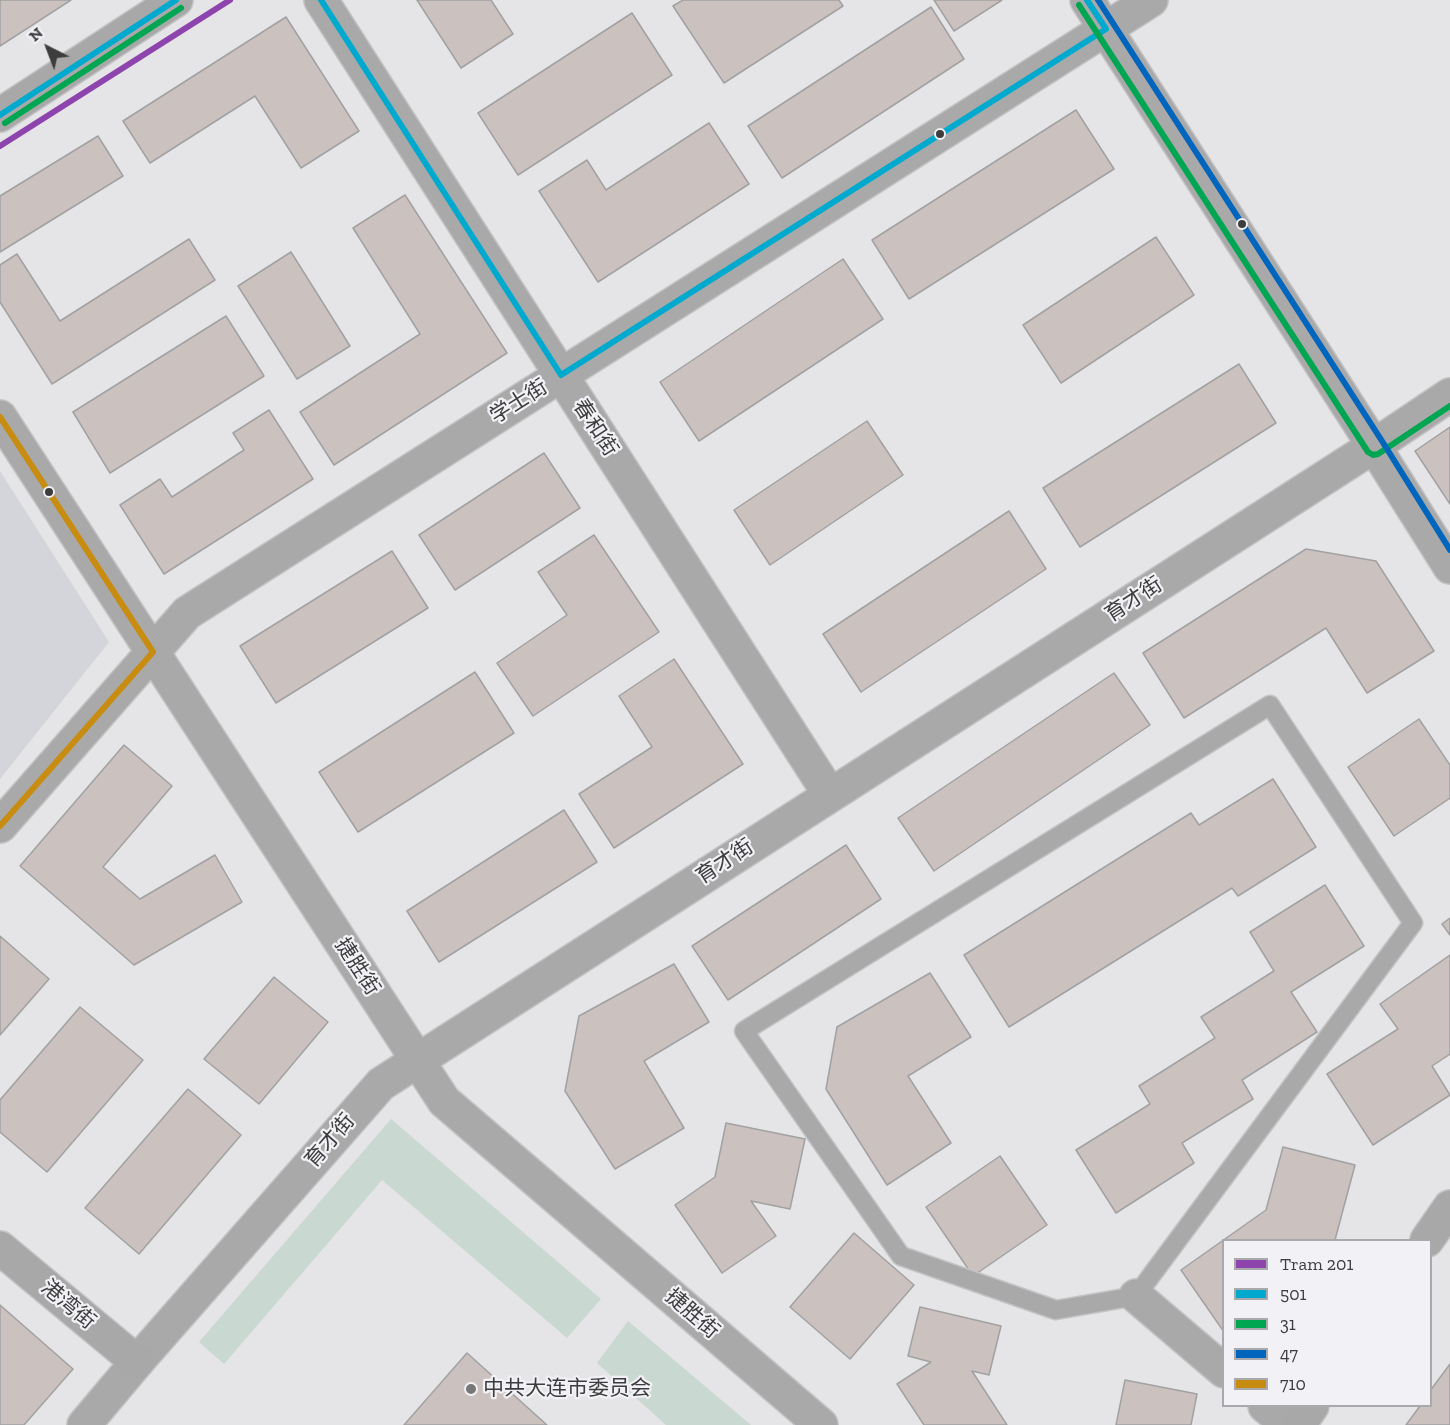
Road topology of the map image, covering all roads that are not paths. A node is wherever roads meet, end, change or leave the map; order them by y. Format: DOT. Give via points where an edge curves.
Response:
graph roads {
  1 [pos="176,0"];
  2 [pos="321,0"];
  3 [pos="1087,0"];
  4 [pos="1151,0"];
  5 [pos="1106,29"];
  6 [pos="0,115"];
  7 [pos="561,375"];
  8 [pos="1450,395"];
  9 [pos="0,417"];
  10 [pos="1374,446"];
  11 [pos="1450,567"];
  12 [pos="153,652"];
  13 [pos="830,795"];
  14 [pos="0,826"];
  15 [pos="418,1060"];
  16 [pos="1450,1207"];
  17 [pos="1428,1239"];
  18 [pos="0,1248"];
  19 [pos="1136,1296"];
  20 [pos="137,1362"];
  21 [pos="1222,1369"];
  22 [pos="1266,1407"];
  23 [pos="1311,1407"];
  24 [pos="84,1425"];
  25 [pos="821,1425"];
  26 [pos="1288,1425"];
  27 [pos="1299,1425"];
  1 -- 6 [label="main road"];
  2 -- 7 [label="street, 春和街"];
  3 -- 5 [label="street"];
  4 -- 5 [label="street, 学士街"];
  5 -- 7 [label="street, 学士街"];
  5 -- 10 [label="street"];
  7 -- 12 [label="street, 学士街" via="187,613"];
  7 -- 13 [label="street, 春和街"];
  8 -- 10 [label="street, 育才街"];
  9 -- 12 [label="street, 捷胜街"];
  10 -- 11 [label="street"];
  10 -- 13 [label="street, 育才街"];
  12 -- 14 [label="street, 学士街"];
  12 -- 15 [label="street, 捷胜街"];
  13 -- 15 [label="street, 育才街"];
  15 -- 20 [label="street, 育才街" via="381,1084"];
  15 -- 25 [label="street, 捷胜街" via="444,1101"];
  16 -- 17 [label="main road"];
  18 -- 20 [label="main road, 港湾街"];
  19 -- 19 [label="lane" via="1056,1310 901,1256 744,1031 1270,705 1413,923"];
  19 -- 21 [label="street"];
  20 -- 24 [label="street, 育才街"];
  22 -- 26 [label="street"];
  23 -- 27 [label="main road"];
}
